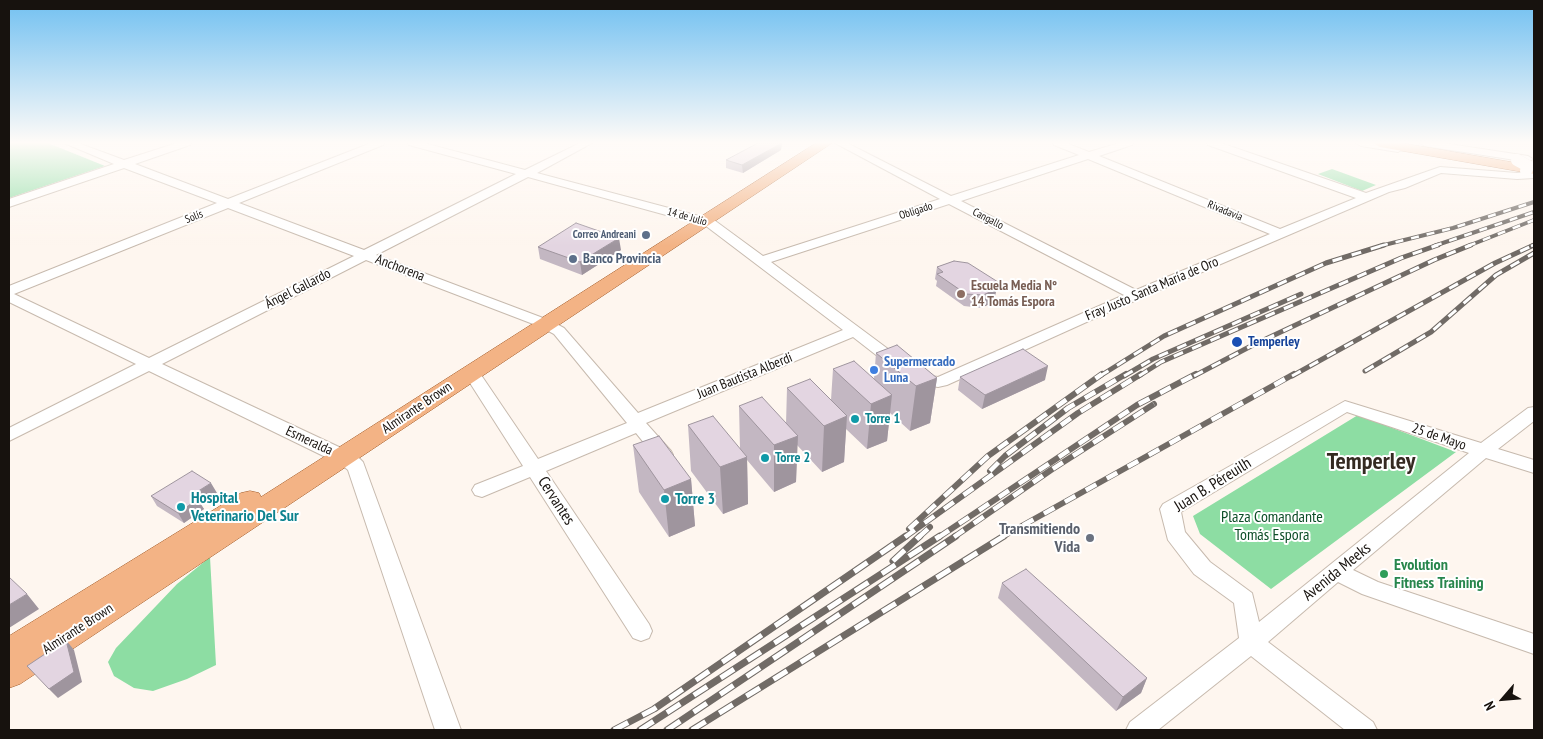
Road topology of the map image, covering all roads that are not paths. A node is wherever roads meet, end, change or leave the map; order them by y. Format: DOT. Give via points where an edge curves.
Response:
graph roads {
  1 [pos="82,177"];
  2 [pos="160,177"];
  3 [pos="292,177"];
  4 [pos="519,177"];
  5 [pos="544,177"];
  6 [pos="759,177"];
  7 [pos="766,177"];
  8 [pos="907,177"];
  9 [pos="1020,177"];
  10 [pos="1144,177"];
  11 [pos="1310,177"];
  12 [pos="1416,177"];
  13 [pos="1365,197"];
  14 [pos="950,200"];
  15 [pos="9,202"];
  16 [pos="230,202"];
  17 [pos="696,219"];
  18 [pos="1281,234"];
  19 [pos="366,255"];
  20 [pos="762,260"];
  21 [pos="9,291"];
  22 [pos="1136,296"];
  23 [pos="9,297"];
  24 [pos="539,321"];
  25 [pos="855,331"];
  26 [pos="148,365"];
  27 [pos="471,372"];
  28 [pos="918,378"];
  29 [pos="1345,406"];
  30 [pos="1534,412"];
  31 [pos="636,423"];
  32 [pos="9,434"];
  33 [pos="1482,452"];
  34 [pos="336,454"];
  35 [pos="1534,467"];
  36 [pos="534,468"];
  37 [pos="677,470"];
  38 [pos="482,490"];
  39 [pos="1337,572"];
  40 [pos="641,631"];
  41 [pos="1251,642"];
  42 [pos="1534,644"];
  43 [pos="9,652"];
  44 [pos="9,674"];
  45 [pos="448,730"];
  46 [pos="1140,730"];
  47 [pos="1364,730"];
  1 -- 15 [label="street"];
  2 -- 16 [label="street, Anchorena"];
  3 -- 16 [label="street, Solís"];
  4 -- 19 [label="street, Ángel Gallardo"];
  5 -- 17 [label="street, 14 de Julio"];
  6 -- 17 [label="main road, Almirante Brown"];
  7 -- 17 [label="main road, Almirante Brown"];
  8 -- 14 [label="street, Cangallo"];
  9 -- 14 [label="street, Obligado"];
  10 -- 18 [label="street, Rivadavia"];
  11 -- 13 [label="street"];
  12 -- 13 [label="street, Fray Justo Santa María de Oro"];
  13 -- 18 [label="street, Fray Justo Santa María de Oro"];
  14 -- 20 [label="street, Obligado"];
  14 -- 22 [label="street, Cangallo"];
  16 -- 19 [label="street, Anchorena"];
  16 -- 21 [label="street, Solís"];
  17 -- 20 [label="street, 14 de Julio" via="717,227"];
  17 -- 24 [label="main road, Almirante Brown"];
  18 -- 22 [label="street, Fray Justo Santa María de Oro"];
  19 -- 24 [label="street, Anchorena"];
  19 -- 26 [label="street, Ángel Gallardo"];
  20 -- 25 [label="street, 14 de Julio"];
  22 -- 28 [label="street, Fray Justo Santa María de Oro" via="947,380"];
  23 -- 26 [label="street, Esmeralda"];
  24 -- 27 [label="main road, Almirante Brown"];
  24 -- 31 [label="street, Anchorena" via="559,331"];
  24 -- 34 [label="main road, Almirante Brown"];
  25 -- 28 [label="street, 14 de Julio"];
  25 -- 31 [label="street, Juan Bautista Alberdi"];
  26 -- 32 [label="street, Ángel Gallardo"];
  26 -- 34 [label="street, Esmeralda"];
  27 -- 34 [label="main road, Almirante Brown"];
  27 -- 36 [label="street, Cervantes"];
  29 -- 33 [label="street, 25 de Mayo"];
  29 -- 41 [label="street, Juan B. Péreuilh" via="1170,509 1175,535 1202,568 1244,599"];
  30 -- 33 [label="street, Avenida Meeks"];
  31 -- 36 [label="street, Juan Bautista Alberdi"];
  31 -- 37 [label="street, Anchorena"];
  33 -- 35 [label="street, 25 de Mayo"];
  33 -- 39 [label="street, Avenida Meeks"];
  34 -- 43 [label="main road, Almirante Brown"];
  34 -- 44 [label="main road, Almirante Brown"];
  34 -- 45 [label="street, Esmeralda" via="356,468"];
  36 -- 38 [label="street, Juan Bautista Alberdi"];
  36 -- 40 [label="street, Cervantes"];
  39 -- 41 [label="street, Avenida Meeks"];
  39 -- 42 [label="street" via="1370,588"];
  41 -- 46 [label="street, Avenida Meeks"];
  41 -- 47 [label="street"];
}
